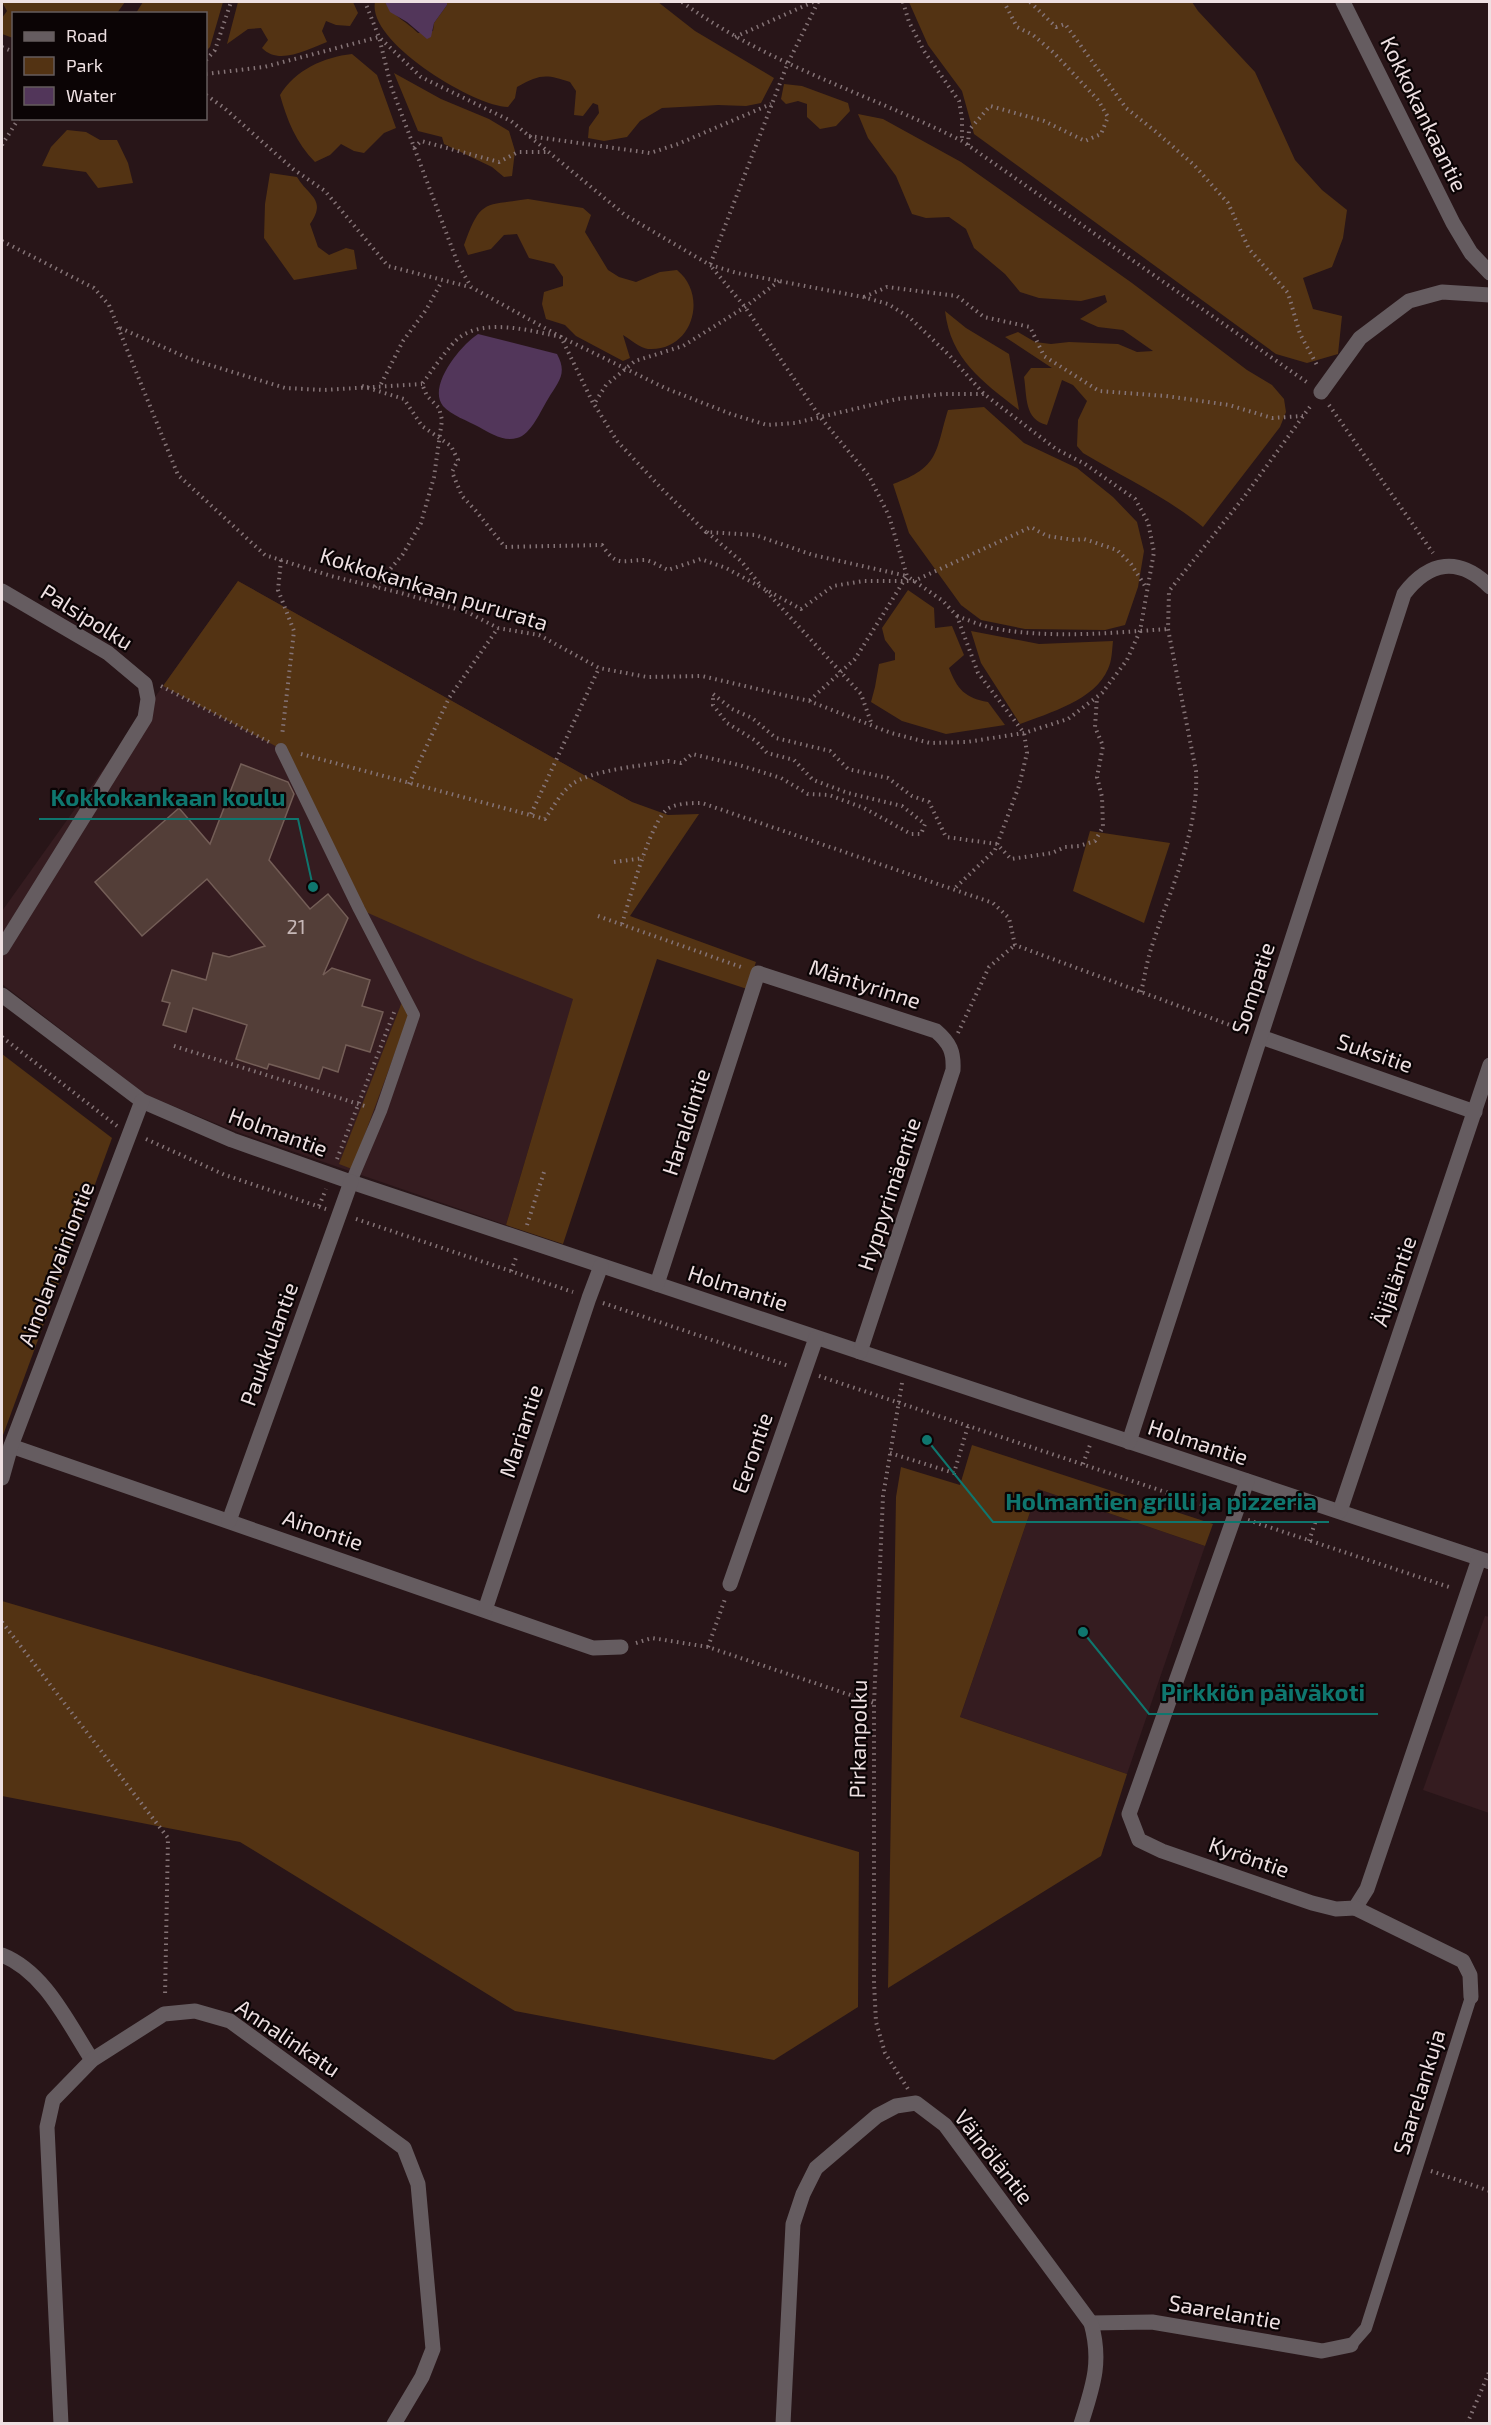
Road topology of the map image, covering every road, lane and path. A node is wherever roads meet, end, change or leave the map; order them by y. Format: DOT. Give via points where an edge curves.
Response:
graph roads {
  1 [pos="231,2"];
  2 [pos="365,2"];
  3 [pos="682,2"];
  4 [pos="816,2"];
  5 [pos="903,2"];
  6 [pos="1004,2"];
  7 [pos="1030,2"];
  8 [pos="1342,2"];
  9 [pos="379,37"];
  10 [pos="734,37"];
  11 [pos="207,59"];
  12 [pos="787,65"];
  13 [pos="207,74"];
  14 [pos="207,96"];
  15 [pos="772,104"];
  16 [pos="18,120"];
  17 [pos="528,136"];
  18 [pos="962,141"];
  19 [pos="2,145"];
  20 [pos="968,145"];
  21 [pos="414,148"];
  22 [pos="548,152"];
  23 [pos="2,241"];
  24 [pos="710,265"];
  25 [pos="1490,273"];
  26 [pos="442,280"];
  27 [pos="779,281"];
  28 [pos="471,287"];
  29 [pos="1490,295"];
  30 [pos="863,297"];
  31 [pos="745,308"];
  32 [pos="120,328"];
  33 [pos="561,337"];
  34 [pos="626,368"];
  35 [pos="422,384"];
  36 [pos="381,385"];
  37 [pos="362,386"];
  38 [pos="1321,392"];
  39 [pos="984,394"];
  40 [pos="594,404"];
  41 [pos="1303,416"];
  42 [pos="820,417"];
  43 [pos="440,438"];
  44 [pos="706,532"];
  45 [pos="281,560"];
  46 [pos="1442,566"];
  47 [pos="907,576"];
  48 [pos="903,581"];
  49 [pos="914,581"];
  50 [pos="375,587"];
  51 [pos="1490,587"];
  52 [pos="764,588"];
  53 [pos="1147,590"];
  54 [pos="2,591"];
  55 [pos="957,616"];
  56 [pos="498,628"];
  57 [pos="1168,629"];
  58 [pos="1140,631"];
  59 [pos="599,668"];
  60 [pos="841,671"];
  61 [pos="146,684"];
  62 [pos="1097,697"];
  63 [pos="808,701"];
  64 [pos="872,726"];
  65 [pos="1024,733"];
  66 [pos="281,749"];
  67 [pos="409,784"];
  68 [pos="531,814"];
  69 [pos="997,844"];
  70 [pos="644,858"];
  71 [pos="614,862"];
  72 [pos="955,888"];
  73 [pos="598,916"];
  74 [pos="622,924"];
  75 [pos="1015,945"];
  76 [pos="2,948"];
  77 [pos="758,973"];
  78 [pos="402,992"];
  79 [pos="1141,992"];
  80 [pos="2,995"];
  81 [pos="1261,1036"];
  82 [pos="2,1037"];
  83 [pos="174,1046"];
  84 [pos="951,1048"];
  85 [pos="1490,1065"];
  86 [pos="142,1101"];
  87 [pos="358,1104"];
  88 [pos="381,1111"];
  89 [pos="1475,1112"];
  90 [pos="131,1132"];
  91 [pos="545,1169"];
  92 [pos="331,1175"];
  93 [pos="351,1182"];
  94 [pos="319,1206"];
  95 [pos="339,1213"];
  96 [pos="523,1240"];
  97 [pos="601,1266"];
  98 [pos="657,1284"];
  99 [pos="589,1298"];
  100 [pos="816,1338"];
  101 [pos="860,1352"];
  102 [pos="905,1367"];
  103 [pos="804,1371"];
  104 [pos="899,1402"];
  105 [pos="968,1426"];
  106 [pos="1129,1442"];
  107 [pos="11,1446"];
  108 [pos="890,1453"];
  109 [pos="2,1478"];
  110 [pos="1247,1481"];
  111 [pos="1340,1511"];
  112 [pos="1234,1516"];
  113 [pos="229,1521"];
  114 [pos="1484,1561"];
  115 [pos="730,1584"];
  116 [pos="1468,1593"];
  117 [pos="485,1610"];
  118 [pos="2,1622"];
  119 [pos="621,1647"];
  120 [pos="708,1647"];
  121 [pos="874,1703"];
  122 [pos="1355,1908"];
  123 [pos="2,1955"];
  124 [pos="1471,1997"];
  125 [pos="164,2014"];
  126 [pos="92,2060"];
  127 [pos="916,2103"];
  128 [pos="1419,2167"];
  129 [pos="1490,2191"];
  130 [pos="1091,2323"];
  131 [pos="1351,2345"];
  132 [pos="1490,2370"];
  133 [pos="61,2424"];
  134 [pos="394,2424"];
  135 [pos="783,2424"];
  136 [pos="1080,2424"];
  137 [pos="1467,2424"];
  1 -- 11 [label="path" via="214,50"];
  2 -- 9 [label="path, Kokkokankaan pururata"];
  3 -- 10 [label="path"];
  4 -- 10 [label="path"];
  4 -- 12 [label="path"];
  5 -- 18 [label="path" via="924,51 959,101"];
  6 -- 20 [label="path" via="1017,27 1054,53 1098,100 1108,117 1101,134 1085,141 1044,121 990,106 969,130"];
  7 -- 38 [label="path" via="1056,27 1065,24 1126,108 1194,165 1228,203 1249,249 1288,293 1300,334 1319,369"];
  8 -- 25 [label="street, Kokkokankaantie" via="1453,223 1471,253"];
  9 -- 13 [label="path" via="264,67"];
  9 -- 17 [label="path, Kokkokankaan pururata" via="421,76 512,121"];
  9 -- 21 [label="path" via="391,86"];
  10 -- 12 [label="path"];
  12 -- 15 [label="path"];
  12 -- 18 [label="path"];
  14 -- 26 [label="path" via="325,191 388,266"];
  15 -- 17 [label="path" via="650,153"];
  15 -- 24 [label="path"];
  16 -- 19 [label="path"];
  17 -- 22 [label="path, Kokkokankaan pururata"];
  18 -- 20 [label="path"];
  20 -- 38 [label="path"];
  21 -- 22 [label="path" via="421,141 499,162 518,152"];
  21 -- 28 [label="path" via="458,264"];
  22 -- 24 [label="path, Kokkokankaan pururata" via="625,215"];
  23 -- 32 [label="path, Kokkokankaan pururata" via="94,288"];
  24 -- 27 [label="path, Kokkokankaan pururata"];
  24 -- 31 [label="path"];
  26 -- 28 [label="path"];
  26 -- 36 [label="path" via="403,341"];
  27 -- 30 [label="path, Kokkokankaan pururata"];
  27 -- 31 [label="path"];
  28 -- 33 [label="path"];
  29 -- 38 [label="street" via="1442,292 1409,301 1360,338"];
  30 -- 39 [label="path, Kokkokankaan pururata" via="888,304 909,317"];
  30 -- 41 [label="path" via="887,287 957,296 984,317 1030,327 1044,356 1099,391 1228,405 1272,418"];
  31 -- 34 [label="path" via="683,346 635,361"];
  31 -- 42 [label="path"];
  32 -- 37 [label="path" via="190,359 285,388 324,390"];
  32 -- 45 [label="path, Kokkokankaan pururata" via="178,475 265,555"];
  33 -- 34 [label="path"];
  33 -- 35 [label="path" via="508,327 477,330 460,337"];
  33 -- 40 [label="path"];
  34 -- 40 [label="path" via="606,385"];
  34 -- 42 [label="path" via="665,388 767,425"];
  35 -- 36 [label="path"];
  35 -- 43 [label="path" via="439,408"];
  36 -- 37 [label="path"];
  37 -- 43 [label="path" via="404,399 422,426"];
  38 -- 41 [label="path"];
  38 -- 46 [label="path"];
  39 -- 42 [label="path" via="897,399"];
  39 -- 53 [label="path, Kokkokankaan pururata" via="1056,449 1086,464 1135,499 1148,522 1154,552"];
  40 -- 44 [label="path" via="617,441"];
  41 -- 57 [label="path" via="1169,591"];
  42 -- 47 [label="path" via="869,476 889,516"];
  43 -- 50 [label="path" via="421,523 403,554"];
  43 -- 52 [label="path" via="451,446 458,460 452,472 462,496 505,547 602,545 610,558 623,563 648,560 668,570 701,559"];
  44 -- 47 [label="path" via="755,535 813,555"];
  44 -- 52 [label="path" via="742,562"];
  45 -- 50 [label="path, Kokkokankaan pururata"];
  45 -- 66 [label="path" via="278,590 294,631"];
  46 -- 51 [label="street" via="1470,570"];
  46 -- 81 [label="street, Sompatie" via="1427,571 1404,594"];
  47 -- 48 [label="path"];
  47 -- 49 [label="path"];
  48 -- 49 [label="path"];
  48 -- 52 [label="path" via="833,586 801,609"];
  48 -- 60 [label="path" via="855,659"];
  49 -- 53 [label="path" via="1031,527 1047,536 1084,539 1117,550"];
  49 -- 55 [label="path"];
  50 -- 56 [label="path, Kokkokankaan pururata" via="467,612"];
  52 -- 60 [label="path"];
  53 -- 58 [label="path, Kokkokankaan pururata"];
  54 -- 61 [label="street, Palsipolku" via="108,653"];
  55 -- 58 [label="path" via="1021,632 1105,635"];
  55 -- 65 [label="path" via="978,672"];
  56 -- 59 [label="path, Kokkokankaan pururata" via="539,635"];
  56 -- 67 [label="path" via="449,698"];
  57 -- 58 [label="path"];
  57 -- 79 [label="path" via="1197,790 1191,831 1151,946"];
  58 -- 62 [label="path, Kokkokankaan pururata" via="1127,660"];
  59 -- 63 [label="path, Kokkokankaan pururata" via="647,677 702,676"];
  59 -- 68 [label="path"];
  60 -- 63 [label="path"];
  60 -- 64 [label="path" via="861,694"];
  61 -- 66 [label="path" via="163,686"];
  61 -- 76 [label="street" via="145,718"];
  62 -- 65 [label="path, Kokkokankaan pururata" via="1068,719"];
  62 -- 69 [label="path" via="1095,727 1103,746 1097,777 1103,827 1095,841 1011,859"];
  63 -- 64 [label="path, Kokkokankaan pururata"];
  64 -- 65 [label="path, Kokkokankaan pururata" via="930,743"];
  65 -- 69 [label="path" via="1027,753 1019,786"];
  66 -- 67 [label="path"];
  66 -- 78 [label="lane"];
  67 -- 68 [label="path"];
  68 -- 69 [label="path" via="545,819 570,785 585,776 668,761 681,763 692,754 781,778 808,794 829,795 864,808 911,834 921,834 926,825 902,806 813,780 794,760 767,753 727,723 713,705 713,694 776,738 830,751 848,769 888,778 912,796 929,802 946,837"];
  69 -- 72 [label="path"];
  70 -- 71 [label="path"];
  70 -- 72 [label="path" via="655,825 668,809 687,802 702,802"];
  70 -- 74 [label="path"];
  72 -- 75 [label="path" via="993,903 1009,918"];
  73 -- 74 [label="path"];
  74 -- 77 [label="path"];
  75 -- 79 [label="path"];
  75 -- 84 [label="path" via="989,967"];
  77 -- 84 [label="street, Mäntyrinne" via="936,1031"];
  77 -- 98 [label="street, Haraldintie"];
  78 -- 87 [label="path"];
  78 -- 88 [label="lane" via="414,1015"];
  79 -- 81 [label="path"];
  80 -- 86 [label="street, Holmantie"];
  81 -- 89 [label="street, Suksitie"];
  81 -- 106 [label="street, Sompatie"];
  82 -- 90 [label="path" via="113,1124"];
  83 -- 87 [label="path"];
  84 -- 101 [label="street, Hyppyrimäentie" via="953,1070"];
  85 -- 89 [label="street, Äijäläntie"];
  86 -- 90 [label="street, Ainolanvainiontie"];
  86 -- 92 [label="street, Holmantie" via="232,1140"];
  87 -- 88 [label="path"];
  87 -- 92 [label="path"];
  88 -- 93 [label="lane"];
  89 -- 111 [label="street, Äijäläntie"];
  90 -- 94 [label="path" via="225,1175"];
  90 -- 107 [label="street, Ainolanvainiontie"];
  91 -- 96 [label="path"];
  92 -- 93 [label="street, Holmantie"];
  92 -- 94 [label="path"];
  93 -- 95 [label="street, Paukkulantie"];
  93 -- 96 [label="street, Holmantie"];
  94 -- 95 [label="path"];
  95 -- 99 [label="path"];
  95 -- 113 [label="street, Paukkulantie"];
  96 -- 97 [label="street, Holmantie"];
  97 -- 98 [label="street, Holmantie"];
  97 -- 99 [label="street, Mariantie"];
  98 -- 100 [label="street, Holmantie"];
  99 -- 103 [label="path"];
  99 -- 117 [label="street, Mariantie"];
  100 -- 101 [label="street, Holmantie"];
  100 -- 103 [label="street, Eerontie"];
  101 -- 102 [label="street, Holmantie"];
  102 -- 104 [label="path, Pirkanpolku"];
  102 -- 106 [label="street, Holmantie"];
  103 -- 104 [label="path"];
  103 -- 115 [label="street, Eerontie"];
  104 -- 105 [label="path"];
  104 -- 108 [label="path, Pirkanpolku"];
  105 -- 108 [label="path" via="954,1473"];
  105 -- 112 [label="path"];
  106 -- 110 [label="street, Holmantie"];
  107 -- 109 [label="street, Ainolanvainiontie"];
  107 -- 113 [label="street, Ainontie"];
  108 -- 121 [label="path, Pirkanpolku" via="883,1496"];
  110 -- 111 [label="street, Holmantie"];
  110 -- 112 [label="street, Kyröntie"];
  111 -- 114 [label="street, Holmantie"];
  112 -- 116 [label="path"];
  112 -- 122 [label="street, Kyröntie" via="1130,1814 1139,1840 1162,1851 1335,1910"];
  113 -- 117 [label="street, Ainontie"];
  114 -- 116 [label="street"];
  115 -- 120 [label="path"];
  116 -- 122 [label="street" via="1366,1889"];
  117 -- 119 [label="street, Ainontie" via="593,1648"];
  118 -- 125 [label="path" via="168,1838"];
  119 -- 120 [label="path" via="652,1638"];
  120 -- 121 [label="path"];
  121 -- 127 [label="path, Pirkanpolku" via="876,2022 885,2054"];
  122 -- 124 [label="street, Saarelankuja" via="1463,1961 1470,1975"];
  123 -- 126 [label="street" via="33,1975"];
  124 -- 128 [label="lane, Saarelankuja"];
  125 -- 126 [label="street, Annalinkatu"];
  125 -- 134 [label="street, Annalinkatu" via="195,2011 230,2021 404,2148 418,2184 433,2349"];
  126 -- 133 [label="street, Annalinkatu" via="53,2100 47,2127"];
  127 -- 130 [label="street, Väinöläntie" via="945,2125"];
  127 -- 135 [label="street" via="896,2106 877,2116 816,2168 802,2193 793,2224"];
  128 -- 129 [label="path"];
  128 -- 131 [label="lane, Saarelankuja" via="1366,2328"];
  130 -- 131 [label="street, Saarelantie" via="1152,2322 1322,2351"];
  130 -- 136 [label="street, Väinöläntie" via="1097,2344 1096,2365"];
  132 -- 137 [label="path"];
}
